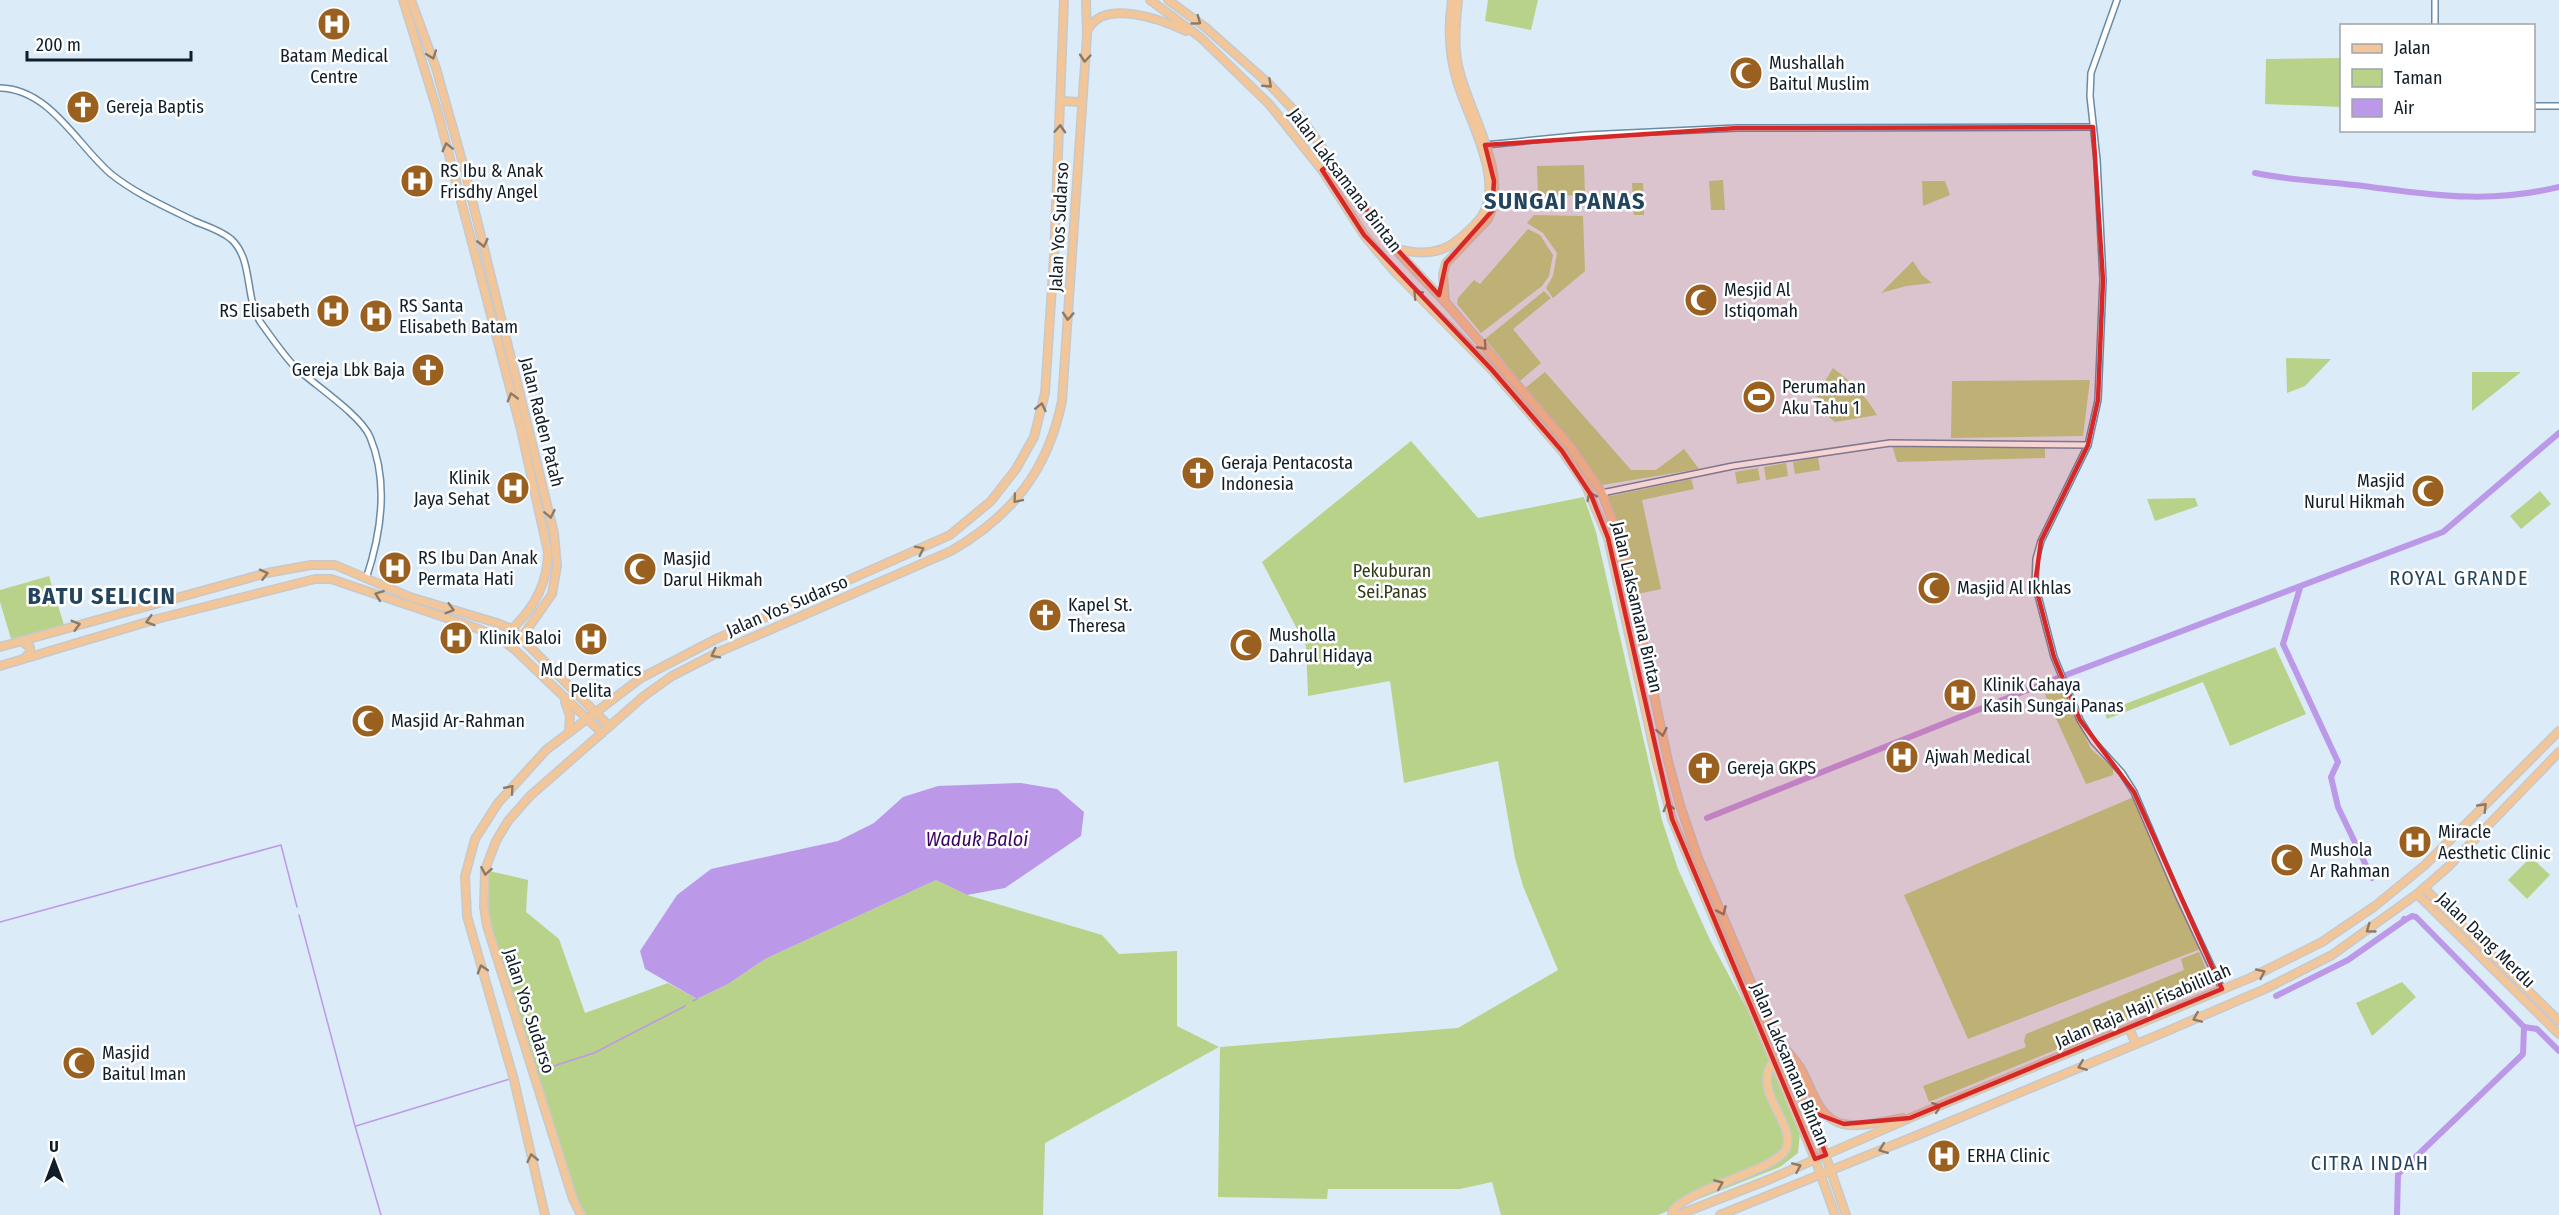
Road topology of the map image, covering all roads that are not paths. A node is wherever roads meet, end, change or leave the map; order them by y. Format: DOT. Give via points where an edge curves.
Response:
graph roads {
  1 [pos="403,0"];
  2 [pos="411,0"];
  3 [pos="1062,0"];
  4 [pos="1086,0"];
  5 [pos="1150,0"];
  6 [pos="1168,0"];
  7 [pos="1452,0"];
  8 [pos="1458,0"];
  9 [pos="2117,0"];
  10 [pos="2435,0"];
  11 [pos="1123,4"];
  12 [pos="1107,6"];
  13 [pos="2435,24"];
  14 [pos="1087,35"];
  15 [pos="1200,37"];
  16 [pos="1224,45"];
  17 [pos="1217,52"];
  18 [pos="0,88"];
  19 [pos="1062,101"];
  20 [pos="1081,102"];
  21 [pos="2535,106"];
  22 [pos="2559,106"];
  23 [pos="2093,126"];
  24 [pos="1485,145"];
  25 [pos="1334,160"];
  26 [pos="1322,170"];
  27 [pos="465,171"];
  28 [pos="453,174"];
  29 [pos="1394,247"];
  30 [pos="1445,302"];
  31 [pos="530,428"];
  32 [pos="521,430"];
  33 [pos="2088,445"];
  34 [pos="1602,493"];
  35 [pos="891,562"];
  36 [pos="896,575"];
  37 [pos="366,579"];
  38 [pos="512,629"];
  39 [pos="45,634"];
  40 [pos="522,637"];
  41 [pos="19,641"];
  42 [pos="0,647"];
  43 [pos="50,650"];
  44 [pos="24,658"];
  45 [pos="0,666"];
  46 [pos="561,696"];
  47 [pos="596,712"];
  48 [pos="588,718"];
  49 [pos="609,726"];
  50 [pos="569,731"];
  51 [pos="2559,731"];
  52 [pos="602,733"];
  53 [pos="2559,752"];
  54 [pos="1698,858"];
  55 [pos="1688,862"];
  56 [pos="2424,888"];
  57 [pos="2417,894"];
  58 [pos="2441,912"];
  59 [pos="2222,990"];
  60 [pos="2559,1021"];
  61 [pos="2129,1028"];
  62 [pos="1773,1034"];
  63 [pos="2559,1034"];
  64 [pos="2136,1044"];
  65 [pos="1773,1062"];
  66 [pos="1910,1118"];
  67 [pos="1826,1155"];
  68 [pos="1815,1159"];
  69 [pos="1831,1171"];
  70 [pos="1819,1175"];
  71 [pos="573,1199"];
  72 [pos="545,1215"];
  73 [pos="575,1215"];
  74 [pos="581,1215"];
  75 [pos="1672,1215"];
  76 [pos="1678,1215"];
  77 [pos="1720,1215"];
  78 [pos="1834,1215"];
  79 [pos="1846,1215"];
  28 -- 1 [label="main road, Jalan Raden Patah, one-way"];
  2 -- 27 [label="main road, Jalan Raden Patah, one-way" via="436,68"];
  3 -- 19 [label="main road, Jalan Yos Sudarso"];
  4 -- 14 [label="main road, Jalan Yos Sudarso"];
  5 -- 15 [label="main road, Jalan Laksamana Bintan"];
  6 -- 16 [label="main road, Jalan Laksamana Bintan, one-way"];
  7 -- 29 [label="main road, Jalan Laksamana Bintan" via="1449,29 1453,64 1486,162 1488,200 1482,216 1448,248 1419,252"];
  8 -- 24 [label="main road" via="1458,65"];
  9 -- 23 [label="street" via="2092,68"];
  10 -- 13 [label="street"];
  11 -- 15 [label="main road"];
  12 -- 14 [label="main road" via="1093,18"];
  14 -- 20 [label="main road, Jalan Yos Sudarso, one-way"];
  15 -- 17 [label="main road, Jalan Laksamana Bintan"];
  16 -- 17 [label="main road"];
  16 -- 25 [label="main road, Jalan Laksamana Bintan, one-way" via="1288,104"];
  17 -- 26 [label="main road, Jalan Laksamana Bintan" via="1269,104"];
  18 -- 37 [label="street" via="13,88 40,102 90,155 126,185 219,232 236,245 259,320 293,365 360,422 370,437 378,468 381,510"];
  19 -- 20 [label="main road"];
  35 -- 19 [label="main road, Jalan Yos Sudarso, one-way" via="950,535 980,512 1003,487 1034,437 1046,378"];
  20 -- 36 [label="main road, Jalan Yos Sudarso, one-way" via="1066,370 1053,435 1023,493 999,518 951,551"];
  21 -- 22 [label="street"];
  23 -- 24 [label="street" via="1737,128 1585,135"];
  23 -- 33 [label="street" via="2103,291 2101,375"];
  24 -- 30 [label="main road" via="1494,181 1492,211 1446,263"];
  25 -- 26 [label="main road"];
  25 -- 29 [label="main road, Jalan Laksamana Bintan"];
  55 -- 26 [label="main road, Jalan Laksamana Bintan, one-way" via="1656,759 1608,538 1591,495 1562,451 1492,370 1364,236"];
  27 -- 28 [label="main road"];
  27 -- 31 [label="main road, Jalan Raden Patah, one-way"];
  32 -- 28 [label="main road, Jalan Raden Patah, one-way"];
  29 -- 30 [label="main road, Jalan Laksamana Bintan"];
  30 -- 34 [label="main road, Jalan Laksamana Bintan, one-way" via="1570,446"];
  31 -- 32 [label="main road"];
  31 -- 40 [label="main road, Jalan Raden Patah, one-way" via="554,533 557,566 552,594"];
  32 -- 38 [label="main road, Jalan Raden Patah" via="548,563 535,602"];
  33 -- 34 [label="street" via="1890,443 1733,466"];
  33 -- 59 [label="street" via="2041,541 2036,559 2037,594 2059,671 2080,720 2134,792"];
  34 -- 54 [label="main road, Jalan Laksamana Bintan, one-way" via="1624,553 1670,770"];
  35 -- 36 [label="main road"];
  35 -- 47 [label="main road, Jalan Yos Sudarso" via="666,664"];
  36 -- 49 [label="main road, Jalan Yos Sudarso, one-way" via="672,676"];
  37 -- 38 [label="main road, one-way"];
  39 -- 37 [label="main road, one-way" via="292,568 331,564"];
  38 -- 40 [label="main road"];
  39 -- 41 [label="main road"];
  39 -- 43 [label="main road" via="39,644"];
  40 -- 47 [label="main road"];
  41 -- 42 [label="main road"];
  41 -- 44 [label="main road" via="30,646 29,655"];
  43 -- 44 [label="main road"];
  46 -- 43 [label="main road, one-way" via="514,649 490,633 331,579 315,579 168,616"];
  44 -- 45 [label="main road"];
  46 -- 48 [label="main road"];
  46 -- 50 [label="main road" via="569,711"];
  47 -- 48 [label="main road, Jalan Yos Sudarso"];
  47 -- 49 [label="main road"];
  48 -- 50 [label="main road, Jalan Yos Sudarso"];
  48 -- 52 [label="main road"];
  49 -- 52 [label="main road, Jalan Yos Sudarso"];
  72 -- 50 [label="main road, Jalan Yos Sudarso, one-way" via="514,1080 468,916 465,876 475,839 488,816 533,764"];
  59 -- 51 [label="main road, Jalan Raja Haji Fisabilillah, one-way" via="2322,942 2375,906 2457,835"];
  52 -- 71 [label="main road, Jalan Yos Sudarso, one-way" via="530,796 508,821 490,855 483,891 487,926"];
  53 -- 56 [label="main road, Jalan Raja Haji Fisabilillah" via="2508,808"];
  54 -- 55 [label="main road"];
  54 -- 62 [label="main road, Jalan Laksamana Bintan, one-way"];
  55 -- 65 [label="main road, Jalan Laksamana Bintan"];
  56 -- 57 [label="main road, Jalan Raja Haji Fisabilillah"];
  56 -- 58 [label="main road, Jalan Dang Merdu"];
  57 -- 58 [label="main road, Jalan Dang Merdu"];
  57 -- 64 [label="main road, Jalan Raja Haji Fisabilillah, one-way" via="2332,955 2265,989"];
  58 -- 60 [label="main road, Jalan Dang Merdu"];
  58 -- 63 [label="main road, Jalan Dang Merdu"];
  59 -- 61 [label="main road, Jalan Raja Haji Fisabilillah"];
  61 -- 64 [label="main road"];
  66 -- 61 [label="main road, Jalan Raja Haji Fisabilillah, one-way"];
  62 -- 66 [label="main road" via="1800,1067 1821,1108 1834,1121 1855,1124"];
  62 -- 67 [label="main road, Jalan Laksamana Bintan"];
  64 -- 69 [label="main road, Jalan Raja Haji Fisabilillah, one-way"];
  65 -- 68 [label="main road, Jalan Laksamana Bintan"];
  75 -- 65 [label="main road, one-way" via="1681,1203 1779,1157 1785,1150 1786,1134 1765,1079"];
  66 -- 67 [label="main road, Jalan Raja Haji Fisabilillah"];
  67 -- 68 [label="main road, Jalan Raja Haji Fisabilillah"];
  67 -- 69 [label="main road, Jalan Laksamana Bintan"];
  68 -- 70 [label="main road, Jalan Laksamana Bintan"];
  76 -- 68 [label="main road, Jalan Raja Haji Fisabilillah, one-way"];
  69 -- 70 [label="main road, Jalan Raja Haji Fisabilillah"];
  69 -- 79 [label="main road, Jalan Laksamana Bintan"];
  70 -- 77 [label="main road, Jalan Raja Haji Fisabilillah"];
  70 -- 78 [label="main road, Jalan Laksamana Bintan"];
  71 -- 73 [label="main road"];
  71 -- 74 [label="main road, Jalan Yos Sudarso"];
}
